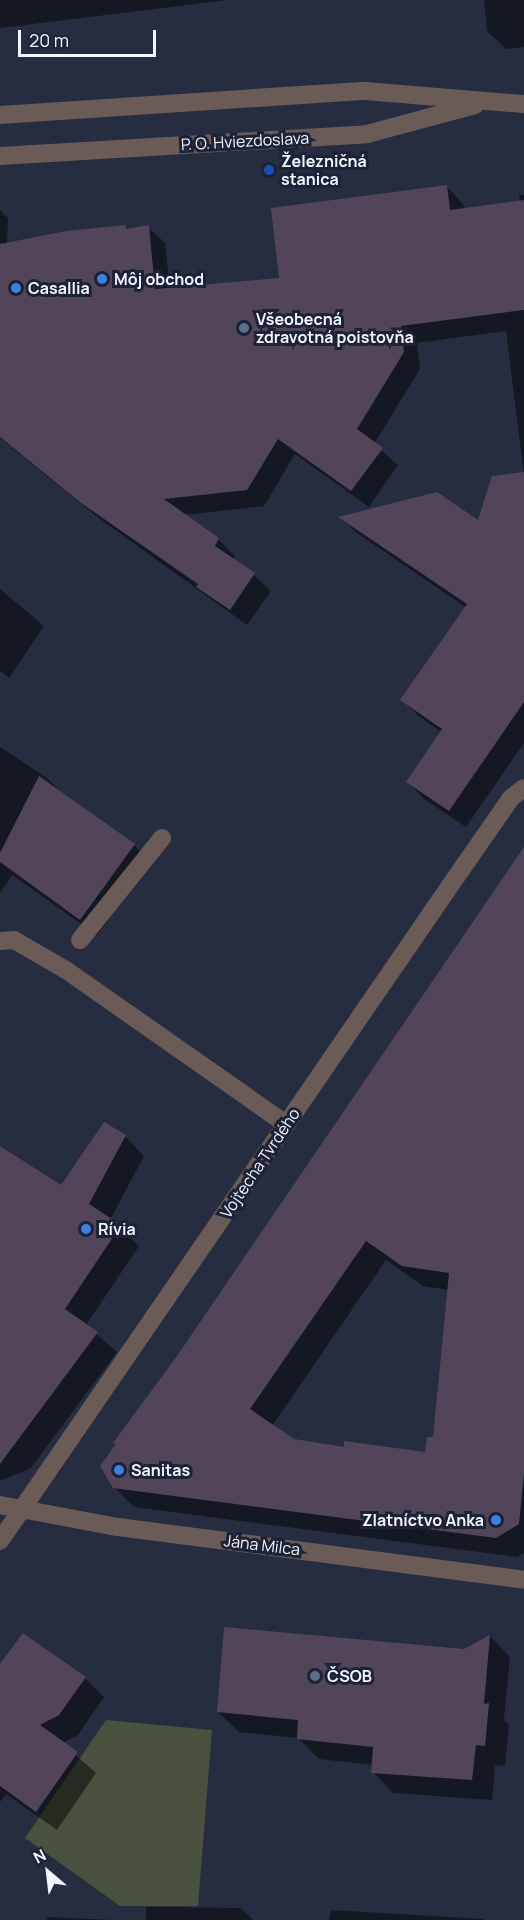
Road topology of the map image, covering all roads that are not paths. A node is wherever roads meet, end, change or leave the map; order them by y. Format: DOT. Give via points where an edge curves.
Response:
graph roads {
  1 [pos="485,102"];
  2 [pos="524,104"];
  3 [pos="0,115"];
  4 [pos="0,156"];
  5 [pos="518,793"];
  6 [pos="162,838"];
  7 [pos="80,940"];
  8 [pos="0,941"];
  9 [pos="286,1124"];
  10 [pos="0,1504"];
  11 [pos="23,1509"];
  12 [pos="0,1541"];
  13 [pos="524,1580"];
  1 -- 2 [label="street, P. O. Hviezdoslava"];
  1 -- 3 [label="street, P. O. Hviezdoslava" via="365,91"];
  1 -- 4 [label="street, P. O. Hviezdoslava" via="367,134"];
  5 -- 9 [label="street, Vojtecha Tvrdého"];
  6 -- 7 [label="street"];
  8 -- 9 [label="street" via="14,940 66,970"];
  9 -- 11 [label="street, Vojtecha Tvrdého"];
  10 -- 11 [label="street, Jána Milca"];
  11 -- 12 [label="street, Vojtecha Tvrdého"];
  11 -- 13 [label="street, Jána Milca" via="118,1527"];
}
